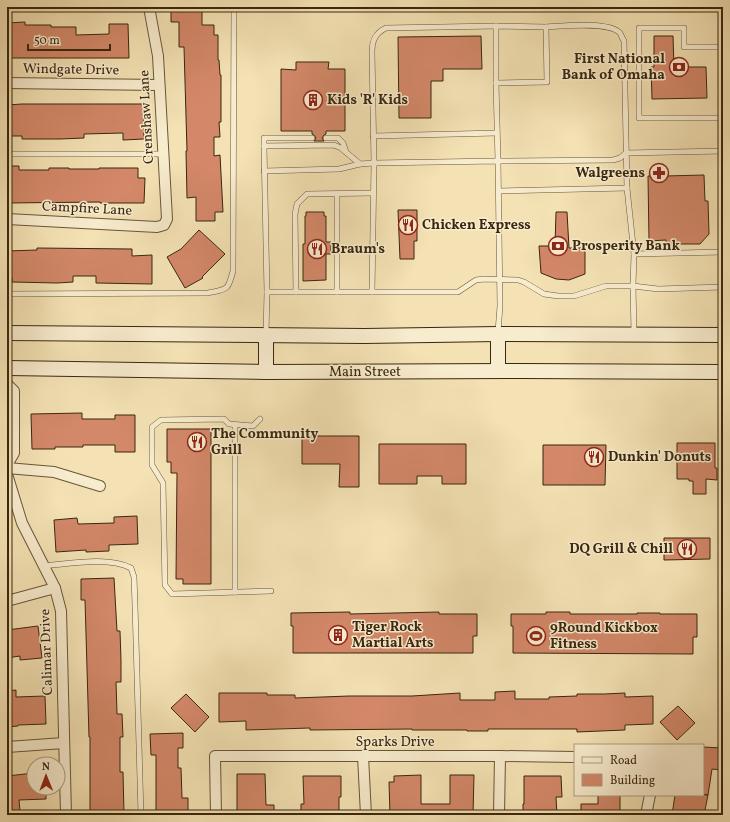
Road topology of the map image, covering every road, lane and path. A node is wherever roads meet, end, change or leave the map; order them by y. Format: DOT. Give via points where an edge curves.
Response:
graph roads {
  1 [pos="149,7"];
  2 [pos="234,7"];
  3 [pos="496,26"];
  4 [pos="546,26"];
  5 [pos="723,47"];
  6 [pos="7,83"];
  7 [pos="496,83"];
  8 [pos="159,85"];
  9 [pos="723,118"];
  10 [pos="497,133"];
  11 [pos="373,136"];
  12 [pos="312,138"];
  13 [pos="326,138"];
  14 [pos="264,146"];
  15 [pos="723,151"];
  16 [pos="346,152"];
  17 [pos="626,153"];
  18 [pos="7,154"];
  19 [pos="163,154"];
  20 [pos="498,161"];
  21 [pos="374,163"];
  22 [pos="360,164"];
  23 [pos="264,171"];
  24 [pos="627,188"];
  25 [pos="499,190"];
  26 [pos="373,193"];
  27 [pos="337,194"];
  28 [pos="7,219"];
  29 [pos="164,225"];
  30 [pos="723,252"];
  31 [pos="634,254"];
  32 [pos="500,280"];
  33 [pos="633,286"];
  34 [pos="723,287"];
  35 [pos="267,292"];
  36 [pos="296,292"];
  37 [pos="337,292"];
  38 [pos="372,292"];
  39 [pos="7,294"];
  40 [pos="7,333"];
  41 [pos="498,334"];
  42 [pos="634,334"];
  43 [pos="723,334"];
  44 [pos="266,336"];
  45 [pos="7,368"];
  46 [pos="498,371"];
  47 [pos="266,372"];
  48 [pos="723,372"];
  49 [pos="7,384"];
  50 [pos="260,419"];
  51 [pos="234,425"];
  52 [pos="7,465"];
  53 [pos="7,468"];
  54 [pos="7,474"];
  55 [pos="100,486"];
  56 [pos="42,566"];
  57 [pos="55,588"];
  58 [pos="271,590"];
  59 [pos="236,592"];
  60 [pos="7,601"];
  61 [pos="64,743"];
  62 [pos="7,747"];
  63 [pos="363,756"];
  64 [pos="500,756"];
  65 [pos="574,757"];
  66 [pos="650,796"];
  67 [pos="66,815"];
  68 [pos="141,815"];
  69 [pos="216,815"];
  70 [pos="366,815"];
  71 [pos="499,815"];
  72 [pos="646,815"];
  1 -- 8 [label="street, Crenshaw Lane" via="158,56"];
  2 -- 39 [label="lane" via="233,271 230,284 224,290 208,293"];
  3 -- 4 [label="lane"];
  3 -- 7 [label="lane"];
  3 -- 11 [label="lane" via="386,28 379,31 372,44"];
  4 -- 7 [label="lane" via="547,82"];
  4 -- 17 [label="lane" via="602,25 620,33 624,41"];
  5 -- 9 [label="lane" via="684,47 684,28 639,28 639,118"];
  6 -- 8 [label="street, Windgate Drive"];
  7 -- 10 [label="lane"];
  8 -- 19 [label="street, Crenshaw Lane"];
  10 -- 11 [label="lane"];
  10 -- 20 [label="lane"];
  11 -- 21 [label="lane"];
  12 -- 14 [label="lane" via="264,138"];
  13 -- 16 [label="lane" via="338,138"];
  14 -- 16 [label="lane" via="334,145"];
  14 -- 23 [label="lane"];
  15 -- 17 [label="lane"];
  16 -- 22 [label="lane"];
  17 -- 20 [label="lane" via="613,160"];
  17 -- 24 [label="lane"];
  18 -- 19 [label="lane"];
  19 -- 29 [label="street, Crenshaw Lane" via="167,220"];
  20 -- 21 [label="lane"];
  20 -- 25 [label="lane"];
  21 -- 22 [label="lane"];
  21 -- 26 [label="lane"];
  22 -- 23 [label="lane" via="339,169"];
  23 -- 35 [label="lane"];
  24 -- 25 [label="lane"];
  24 -- 31 [label="lane"];
  25 -- 32 [label="lane"];
  26 -- 27 [label="lane"];
  26 -- 38 [label="lane"];
  27 -- 36 [label="lane" via="307,194 297,204 294,214"];
  27 -- 37 [label="lane"];
  28 -- 29 [label="street, Campfire Lane" via="157,227"];
  30 -- 31 [label="lane"];
  31 -- 33 [label="lane"];
  32 -- 33 [label="lane" via="518,280 544,294 558,296 574,296 606,286"];
  32 -- 38 [label="lane" via="479,280 458,292"];
  32 -- 41 [label="lane"];
  33 -- 34 [label="lane" via="658,289"];
  33 -- 42 [label="lane"];
  35 -- 36 [label="lane"];
  35 -- 44 [label="lane"];
  36 -- 37 [label="lane"];
  37 -- 38 [label="lane"];
  40 -- 44 [label="main road"];
  41 -- 42 [label="main road"];
  41 -- 44 [label="main road"];
  41 -- 46 [label="main road"];
  42 -- 43 [label="main road"];
  44 -- 47 [label="main road"];
  45 -- 47 [label="main road, Main Street"];
  46 -- 47 [label="main road, Main Street"];
  46 -- 48 [label="main road, Main Street"];
  49 -- 52 [label="street" via="14,391 14,453"];
  50 -- 51 [label="lane" via="252,426"];
  51 -- 59 [label="lane"];
  51 -- 59 [label="lane" via="224,419 160,420 152,427 152,465 163,483 165,585 172,594"];
  53 -- 55 [label="street" via="54,472"];
  54 -- 56 [label="street, Calimar Drive" via="22,523"];
  56 -- 57 [label="street, Calimar Drive"];
  56 -- 68 [label="lane" via="106,562 121,563 131,568 134,577"];
  57 -- 60 [label="street"];
  57 -- 61 [label="street, Calimar Drive" via="62,622"];
  58 -- 59 [label="lane"];
  61 -- 62 [label="street"];
  61 -- 67 [label="street, Calimar Drive"];
  63 -- 64 [label="street, Sparks Drive"];
  63 -- 69 [label="street, Sparks Drive" via="215,756"];
  63 -- 70 [label="street"];
  64 -- 65 [label="street, Sparks Drive"];
  64 -- 71 [label="street"];
  66 -- 72 [label="street"];
}
